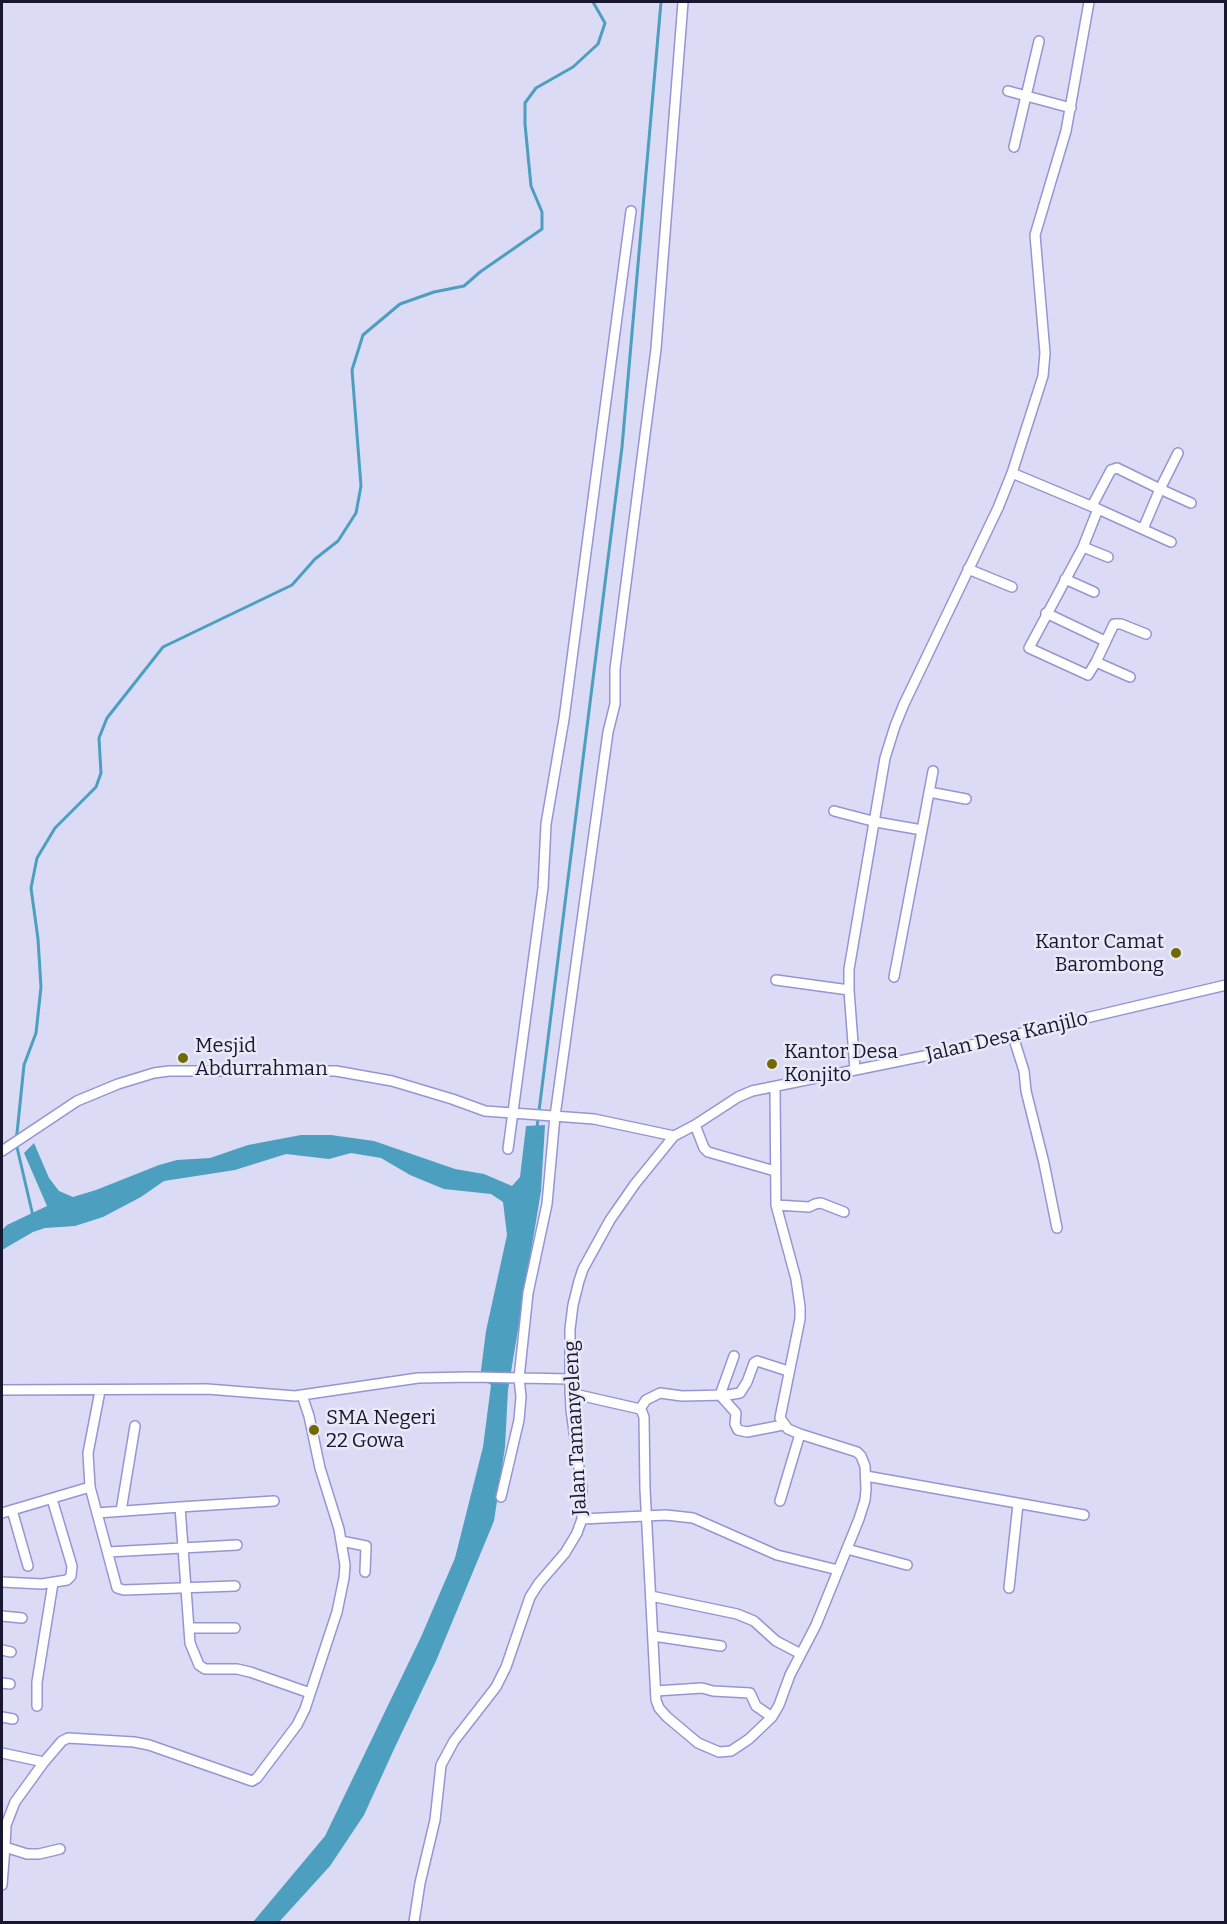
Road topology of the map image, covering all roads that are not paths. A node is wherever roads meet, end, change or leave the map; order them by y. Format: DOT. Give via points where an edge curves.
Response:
graph roads {
  1 [pos="683,2"];
  2 [pos="1089,2"];
  3 [pos="1039,41"];
  4 [pos="1008,91"];
  5 [pos="1026,97"];
  6 [pos="1071,108"];
  7 [pos="1014,147"];
  8 [pos="631,210"];
  9 [pos="1178,453"];
  10 [pos="1012,473"];
  11 [pos="1160,489"];
  12 [pos="1191,503"];
  13 [pos="1095,507"];
  14 [pos="1143,529"];
  15 [pos="1171,542"];
  16 [pos="1083,547"];
  17 [pos="1108,557"];
  18 [pos="968,569"];
  19 [pos="1065,579"];
  20 [pos="1011,587"];
  21 [pos="1094,592"];
  22 [pos="1046,613"];
  23 [pos="1146,634"];
  24 [pos="1105,641"];
  25 [pos="1096,662"];
  26 [pos="1130,677"];
  27 [pos="933,771"];
  28 [pos="929,792"];
  29 [pos="966,799"];
  30 [pos="834,811"];
  31 [pos="876,822"];
  32 [pos="922,830"];
  33 [pos="894,977"];
  34 [pos="776,980"];
  35 [pos="1226,985"];
  36 [pos="849,990"];
  37 [pos="1013,1036"];
  38 [pos="855,1070"];
  39 [pos="775,1088"];
  40 [pos="515,1114"];
  41 [pos="552,1116"];
  42 [pos="695,1125"];
  43 [pos="674,1136"];
  44 [pos="508,1149"];
  45 [pos="2,1151"];
  46 [pos="775,1171"];
  47 [pos="776,1205"];
  48 [pos="844,1212"];
  49 [pos="1057,1228"];
  50 [pos="734,1356"];
  51 [pos="788,1371"];
  52 [pos="516,1378"];
  53 [pos="570,1379"];
  54 [pos="2,1390"];
  55 [pos="100,1390"];
  56 [pos="570,1394"];
  57 [pos="302,1395"];
  58 [pos="720,1395"];
  59 [pos="640,1409"];
  60 [pos="783,1425"];
  61 [pos="135,1426"];
  62 [pos="800,1434"];
  63 [pos="866,1476"];
  64 [pos="90,1487"];
  65 [pos="501,1497"];
  66 [pos="51,1498"];
  67 [pos="274,1501"];
  68 [pos="780,1501"];
  69 [pos="1018,1503"];
  70 [pos="180,1507"];
  71 [pos="12,1510"];
  72 [pos="122,1511"];
  73 [pos="2,1513"];
  74 [pos="97,1513"];
  75 [pos="1084,1515"];
  76 [pos="647,1516"];
  77 [pos="582,1520"];
  78 [pos="341,1541"];
  79 [pos="237,1545"];
  80 [pos="183,1548"];
  81 [pos="847,1549"];
  82 [pos="108,1552"];
  83 [pos="907,1565"];
  84 [pos="28,1566"];
  85 [pos="838,1569"];
  86 [pos="365,1572"];
  87 [pos="2,1582"];
  88 [pos="53,1583"];
  89 [pos="235,1586"];
  90 [pos="1009,1588"];
  91 [pos="186,1589"];
  92 [pos="651,1596"];
  93 [pos="2,1616"];
  94 [pos="22,1618"];
  95 [pos="189,1628"];
  96 [pos="235,1628"];
  97 [pos="653,1636"];
  98 [pos="721,1646"];
  99 [pos="801,1654"];
  100 [pos="656,1691"];
  101 [pos="310,1693"];
  102 [pos="37,1706"];
  103 [pos="2,1717"];
  104 [pos="772,1717"];
  105 [pos="13,1719"];
  106 [pos="2,1753"];
  107 [pos="44,1762"];
  108 [pos="4,1825"];
  109 [pos="6,1847"];
  110 [pos="60,1849"];
  111 [pos="2,1885"];
  112 [pos="414,1923"];
  1 -- 41 [label="street" via="656,349 615,669 615,704"];
  2 -- 6 [label="street"];
  3 -- 5 [label="street"];
  4 -- 5 [label="street"];
  5 -- 6 [label="street"];
  5 -- 7 [label="street"];
  6 -- 10 [label="street" via="1035,235 1044,369"];
  8 -- 40 [label="street" via="571,668 546,824 543,888"];
  9 -- 11 [label="street"];
  10 -- 13 [label="street"];
  10 -- 18 [label="street"];
  11 -- 12 [label="street"];
  11 -- 13 [label="street" via="1114,467"];
  11 -- 14 [label="street"];
  13 -- 14 [label="street"];
  13 -- 16 [label="street"];
  14 -- 15 [label="street"];
  16 -- 17 [label="street"];
  16 -- 19 [label="street"];
  18 -- 20 [label="street"];
  18 -- 31 [label="street" via="895,726 885,758"];
  19 -- 21 [label="street"];
  19 -- 22 [label="street"];
  22 -- 24 [label="street"];
  22 -- 25 [label="street" via="1029,645 1031,650 1086,675"];
  23 -- 24 [label="street" via="1115,623"];
  24 -- 25 [label="street"];
  25 -- 26 [label="street"];
  27 -- 28 [label="street"];
  28 -- 29 [label="street"];
  28 -- 32 [label="street"];
  30 -- 31 [label="street"];
  31 -- 32 [label="street"];
  31 -- 36 [label="street" via="851,950"];
  32 -- 33 [label="street"];
  34 -- 36 [label="street"];
  35 -- 37 [label="street, Jalan Desa Kanjilo"];
  36 -- 38 [label="street"];
  37 -- 38 [label="street, Jalan Desa Kanjilo"];
  37 -- 49 [label="street"];
  38 -- 39 [label="street, Jalan Desa Kanjilo"];
  39 -- 42 [label="street, Jalan Desa Kanjilo" via="738,1097"];
  39 -- 46 [label="street"];
  40 -- 41 [label="street"];
  40 -- 44 [label="street"];
  40 -- 45 [label="street" via="485,1111 392,1081 336,1071 169,1071 118,1084 77,1101"];
  41 -- 43 [label="street" via="594,1119"];
  41 -- 52 [label="street" via="547,1204 530,1276"];
  42 -- 43 [label="street, Jalan Desa Kanjilo"];
  42 -- 46 [label="street" via="706,1151"];
  43 -- 53 [label="street, Jalan Tamanyeleng" via="610,1220 583,1269 570,1329"];
  46 -- 47 [label="street"];
  47 -- 48 [label="street" via="809,1207 821,1203"];
  47 -- 51 [label="street" via="800,1301 800,1319"];
  50 -- 58 [label="street"];
  51 -- 58 [label="street" via="757,1361 742,1392"];
  51 -- 60 [label="street" via="780,1410"];
  52 -- 53 [label="street"];
  52 -- 57 [label="street" via="418,1378"];
  52 -- 65 [label="street" via="521,1397 519,1420"];
  53 -- 56 [label="street, Jalan Tamanyeleng"];
  54 -- 55 [label="street"];
  55 -- 57 [label="street" via="207,1389"];
  55 -- 64 [label="street" via="88,1453"];
  56 -- 59 [label="street"];
  56 -- 77 [label="street, Jalan Tamanyeleng"];
  57 -- 78 [label="street"];
  58 -- 59 [label="street" via="660,1393 646,1400"];
  58 -- 60 [label="street" via="736,1413 738,1430"];
  59 -- 76 [label="street" via="644,1417"];
  60 -- 62 [label="street"];
  61 -- 72 [label="street"];
  62 -- 63 [label="street" via="857,1452"];
  62 -- 68 [label="street"];
  63 -- 69 [label="street"];
  63 -- 81 [label="street" via="863,1509"];
  64 -- 66 [label="street"];
  64 -- 74 [label="street"];
  66 -- 71 [label="street"];
  66 -- 88 [label="street" via="72,1573 69,1578"];
  67 -- 70 [label="street"];
  69 -- 75 [label="street"];
  69 -- 90 [label="street"];
  70 -- 72 [label="street"];
  70 -- 80 [label="street"];
  71 -- 73 [label="street"];
  71 -- 84 [label="street"];
  72 -- 74 [label="street"];
  74 -- 82 [label="street"];
  76 -- 77 [label="street"];
  76 -- 85 [label="street" via="693,1518 777,1555"];
  76 -- 92 [label="street"];
  77 -- 112 [label="street, Jalan Tamanyeleng" via="565,1553 530,1597 496,1687 454,1741 441,1765 435,1820"];
  78 -- 86 [label="street" via="366,1546"];
  78 -- 101 [label="street" via="343,1585"];
  79 -- 80 [label="street"];
  80 -- 82 [label="street"];
  80 -- 91 [label="street"];
  81 -- 83 [label="street"];
  81 -- 85 [label="street"];
  82 -- 91 [label="street" via="118,1589"];
  85 -- 99 [label="street"];
  87 -- 88 [label="street"];
  88 -- 102 [label="street" via="37,1682"];
  89 -- 91 [label="street"];
  91 -- 95 [label="street"];
  92 -- 97 [label="street"];
  92 -- 99 [label="street" via="737,1614 754,1621 776,1641"];
  93 -- 94 [label="street"];
  95 -- 96 [label="street"];
  95 -- 101 [label="street" via="190,1643 203,1668 250,1672"];
  97 -- 98 [label="street"];
  97 -- 100 [label="street"];
  99 -- 104 [label="street"];
  100 -- 104 [label="street" via="702,1688 750,1693 756,1706"];
  100 -- 104 [label="street" via="659,1708 667,1717 698,1743 719,1752 740,1746"];
  101 -- 107 [label="street" via="297,1725 252,1781 134,1742 68,1738"];
  103 -- 105 [label="street"];
  106 -- 107 [label="street"];
  107 -- 108 [label="street" via="15,1802"];
  108 -- 109 [label="street"];
  109 -- 110 [label="street" via="27,1854"];
  109 -- 111 [label="street"];
}
